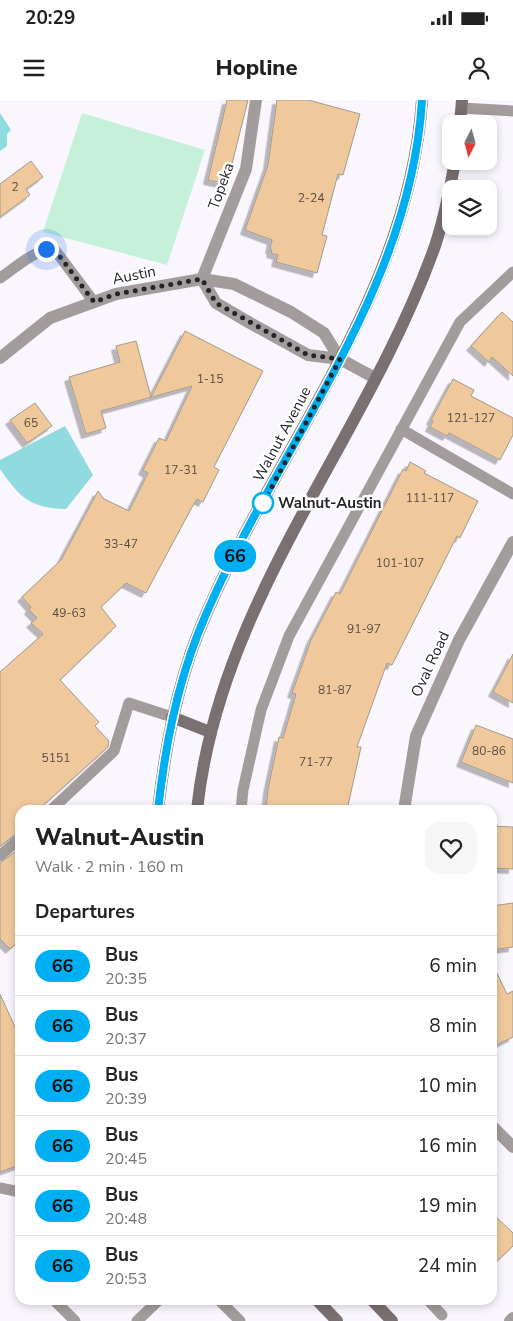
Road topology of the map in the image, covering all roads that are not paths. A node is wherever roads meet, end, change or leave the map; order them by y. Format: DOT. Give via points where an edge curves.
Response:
graph roads {
  1 [pos="256,100"];
  2 [pos="422,100"];
  3 [pos="462,104"];
  4 [pos="513,111"];
  5 [pos="453,170"];
  6 [pos="513,272"];
  7 [pos="0,278"];
  8 [pos="202,279"];
  9 [pos="94,302"];
  10 [pos="0,358"];
  11 [pos="340,359"];
  12 [pos="375,378"];
  13 [pos="401,430"];
  14 [pos="513,494"];
  15 [pos="513,542"];
  16 [pos="172,717"];
  17 [pos="210,732"];
  18 [pos="56,805"];
  19 [pos="159,805"];
  20 [pos="198,805"];
  21 [pos="242,805"];
  22 [pos="405,805"];
  23 [pos="15,842"];
  24 [pos="0,856"];
  25 [pos="497,1131"];
  26 [pos="513,1147"];
  27 [pos="0,1188"];
  28 [pos="15,1191"];
  29 [pos="59,1305"];
  30 [pos="149,1305"];
  31 [pos="224,1305"];
  32 [pos="322,1305"];
  33 [pos="377,1305"];
  34 [pos="433,1305"];
  35 [pos="442,1315"];
  36 [pos="513,1318"];
  37 [pos="75,1321"];
  38 [pos="137,1321"];
  39 [pos="240,1321"];
  40 [pos="337,1321"];
  41 [pos="392,1321"];
  42 [pos="510,1321"];
  1 -- 8 [label="street, Topeka" via="246,169"];
  2 -- 11 [label="main road, Walnut Avenue" via="415,155 397,230 374,292"];
  3 -- 4 [label="lane"];
  5 -- 12 [label="main road" via="430,260"];
  6 -- 13 [label="lane" via="460,322"];
  7 -- 9 [label="lane" via="40,252 55,250"];
  8 -- 9 [label="street, Austin" via="116,294"];
  8 -- 11 [label="street, Austin" via="234,284 291,312 324,334"];
  8 -- 11 [label="street, Austin" via="216,303 308,355"];
  9 -- 10 [label="street, Austin" via="50,318"];
  11 -- 12 [label="street, Austin"];
  11 -- 16 [label="main road, Walnut Avenue" via="219,588 192,650"];
  12 -- 17 [label="main road" via="252,614 233,659"];
  13 -- 14 [label="lane"];
  13 -- 21 [label="lane" via="289,636 261,710"];
  15 -- 22 [label="street, Oval Road" via="459,640 416,736"];
  16 -- 17 [label="main road"];
  16 -- 18 [label="lane" via="129,703 114,751"];
  16 -- 19 [label="main road, Walnut Avenue"];
  17 -- 20 [label="main road"];
  23 -- 24 [label="lane"];
  25 -- 26 [label="street"];
  27 -- 28 [label="lane"];
  29 -- 37 [label="lane"];
  30 -- 38 [label="lane"];
  31 -- 39 [label="lane"];
  32 -- 40 [label="main road"];
  33 -- 41 [label="main road"];
  34 -- 35 [label="lane"];
  36 -- 42 [label="street"];
}
